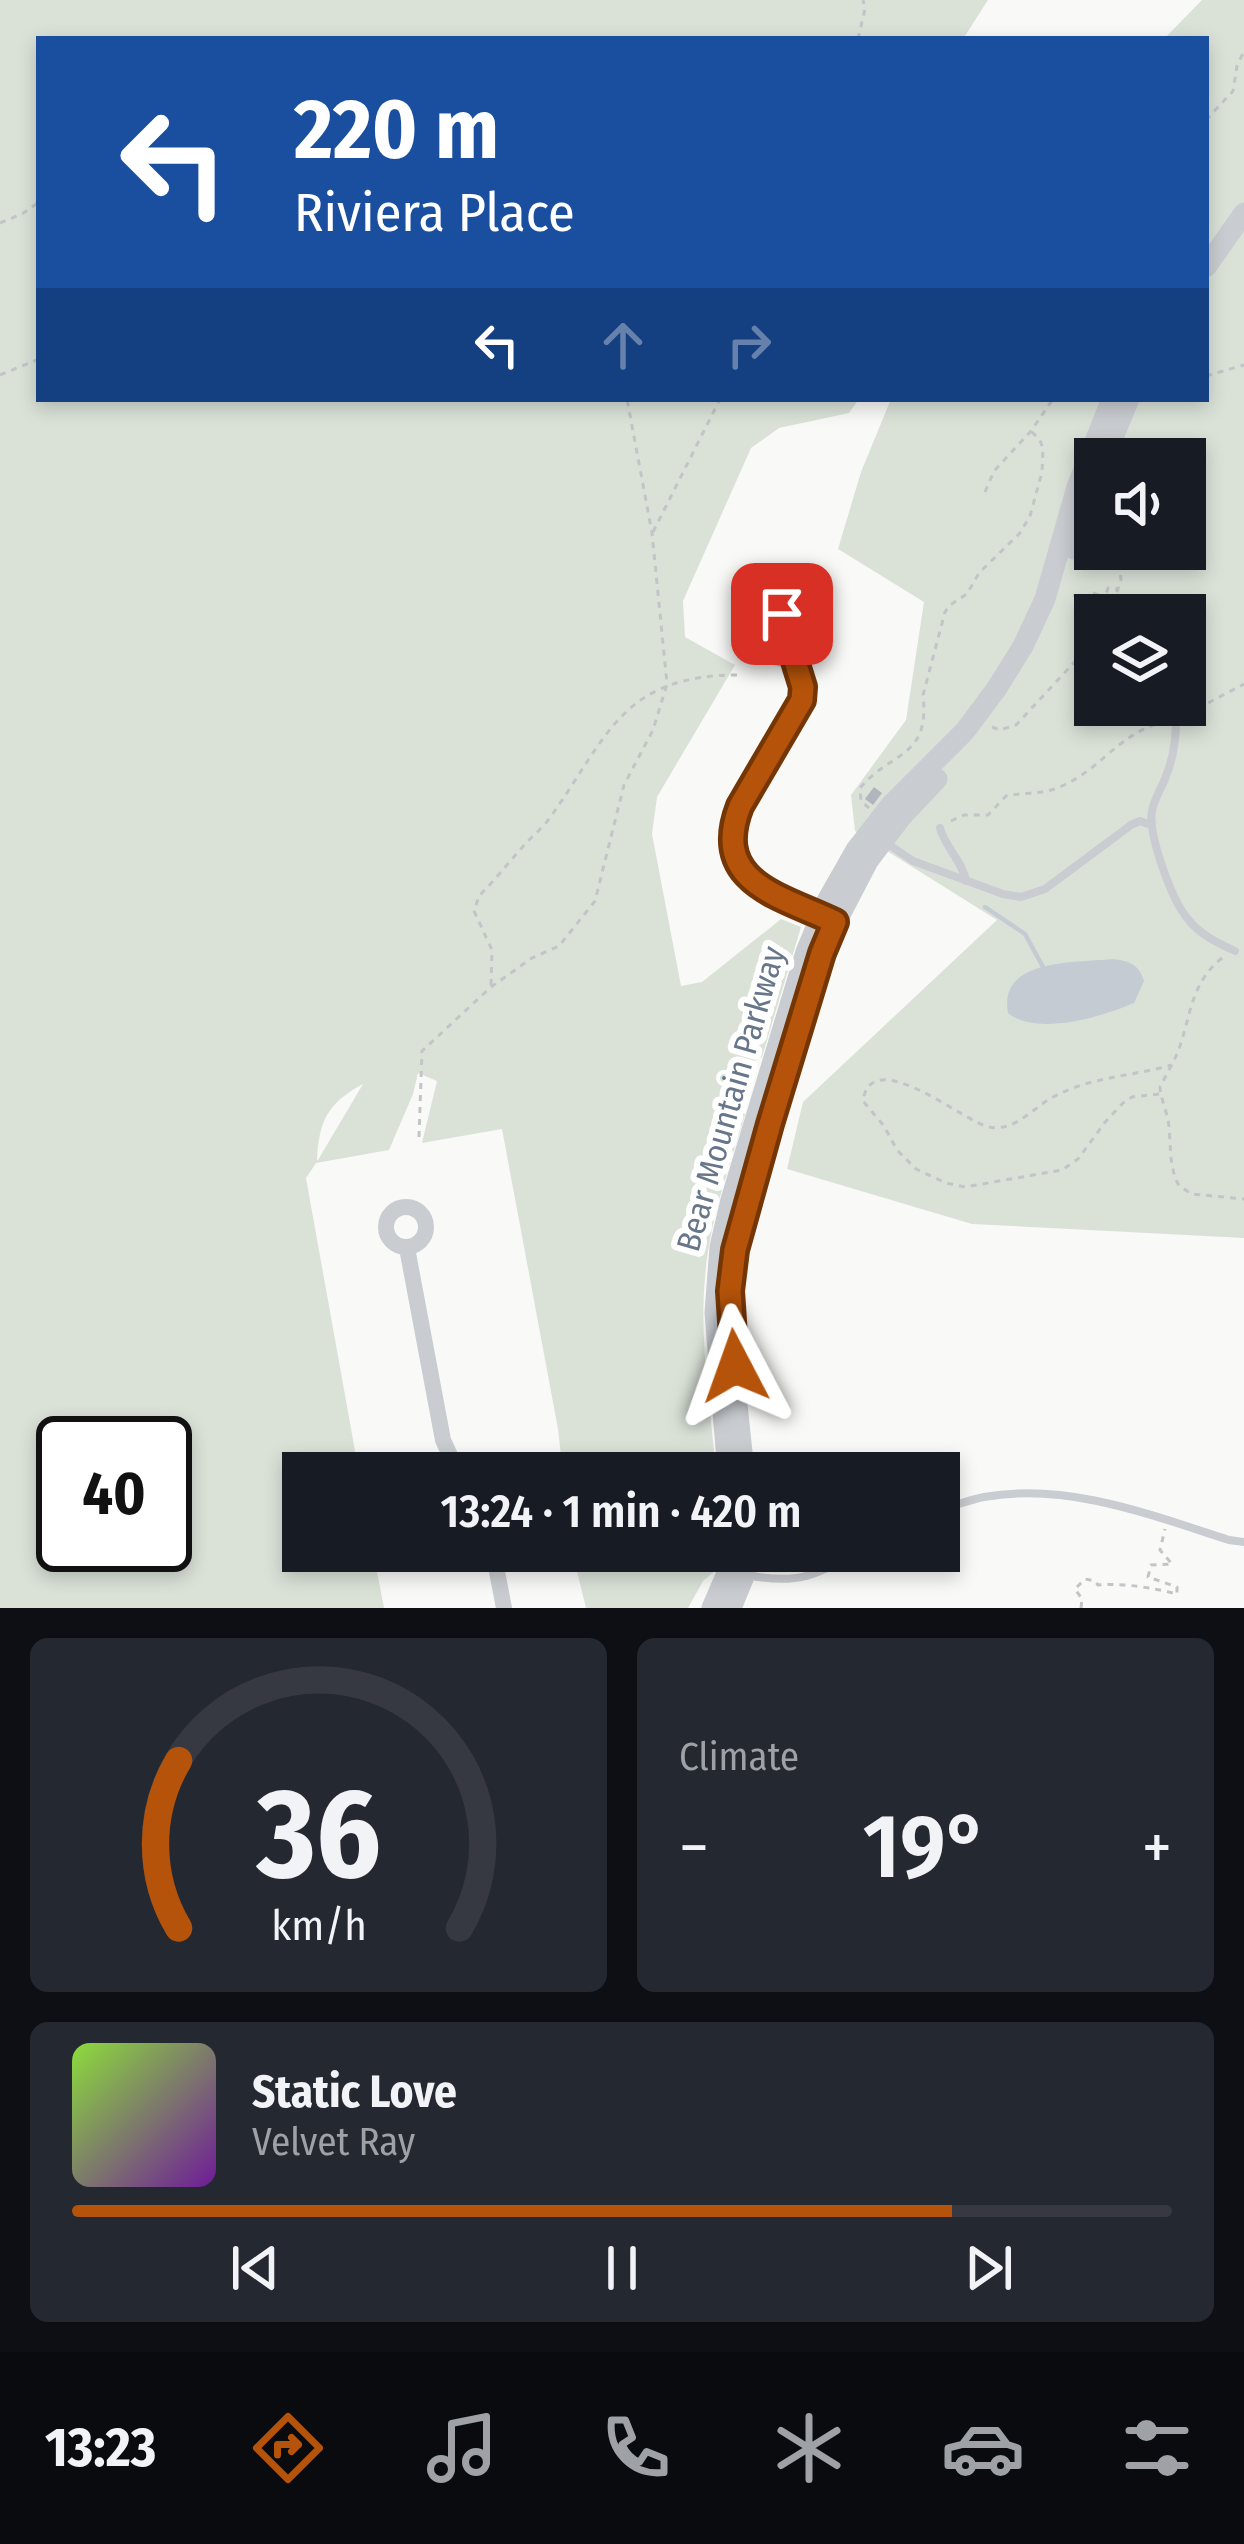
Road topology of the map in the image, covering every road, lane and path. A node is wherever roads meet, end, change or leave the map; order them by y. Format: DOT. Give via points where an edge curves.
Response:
graph roads {
  1 [pos="863,0"];
  2 [pos="859,36"];
  3 [pos="1244,50"];
  4 [pos="1209,117"];
  5 [pos="1244,194"];
  6 [pos="36,204"];
  7 [pos="1244,213"];
  8 [pos="0,223"];
  9 [pos="1209,243"];
  10 [pos="1209,263"];
  11 [pos="36,360"];
  12 [pos="1244,365"];
  13 [pos="0,375"];
  14 [pos="1209,375"];
  15 [pos="628,402"];
  16 [pos="719,402"];
  17 [pos="1052,402"];
  18 [pos="1111,402"];
  19 [pos="1128,402"];
  20 [pos="1031,431"];
  21 [pos="1113,438"];
  22 [pos="985,492"];
  23 [pos="652,533"];
  24 [pos="1074,545"];
  25 [pos="1120,570"];
  26 [pos="1119,589"];
  27 [pos="1106,594"];
  28 [pos="1117,594"];
  29 [pos="794,658"];
  30 [pos="1074,663"];
  31 [pos="738,674"];
  32 [pos="667,684"];
  33 [pos="1244,685"];
  34 [pos="1206,704"];
  35 [pos="986,724"];
  36 [pos="1152,726"];
  37 [pos="1175,726"];
  38 [pos="870,810"];
  39 [pos="1151,825"];
  40 [pos="940,828"];
  41 [pos="883,840"];
  42 [pos="965,881"];
  43 [pos="827,919"];
  44 [pos="1235,951"];
  45 [pos="491,987"];
  46 [pos="1172,1065"];
  47 [pos="1159,1094"];
  48 [pos="419,1137"];
  49 [pos="1244,1199"];
  50 [pos="407,1247"];
  51 [pos="448,1452"];
  52 [pos="726,1452"];
  53 [pos="742,1452"];
  54 [pos="960,1504"];
  55 [pos="1168,1521"];
  56 [pos="1244,1542"];
  57 [pos="497,1572"];
  58 [pos="732,1572"];
  59 [pos="736,1572"];
  60 [pos="756,1572"];
  61 [pos="818,1572"];
  62 [pos="504,1608"];
  63 [pos="712,1608"];
  64 [pos="731,1608"];
  65 [pos="1082,1608"];
  1 -- 2 [label="path"];
  3 -- 4 [label="path" via="1233,91"];
  5 -- 9 [label="street"];
  6 -- 8 [label="path"];
  7 -- 10 [label="street"];
  11 -- 13 [label="path"];
  12 -- 14 [label="path"];
  15 -- 23 [label="path"];
  16 -- 23 [label="path"];
  17 -- 20 [label="path"];
  18 -- 43 [label="street, Bear Mountain Parkway" via="1045,599 1010,668 965,731 870,830 840,876"];
  19 -- 21 [label="street"];
  20 -- 22 [label="path" via="994,470"];
  20 -- 38 [label="path" via="1043,449 1030,516 945,612 921,734 860,788"];
  23 -- 32 [label="path"];
  24 -- 35 [label="street, Bear Mountain Parkway" via="1050,616"];
  25 -- 26 [label="path"];
  26 -- 27 [label="path"];
  26 -- 28 [label="path"];
  29 -- 43 [label="street" via="802,700 740,806 731,841 751,882"];
  30 -- 35 [label="path" via="1016,725"];
  31 -- 32 [label="path"];
  32 -- 45 [label="path" via="624,784 595,901 559,946"];
  32 -- 45 [label="path" via="611,724 547,822 479,896 474,911 492,950"];
  33 -- 34 [label="path"];
  35 -- 41 [label="street, Bear Mountain Parkway"];
  36 -- 40 [label="path" via="1061,787 1006,796 988,815 958,816"];
  37 -- 39 [label="lane"];
  39 -- 42 [label="lane" via="1131,825 1045,889 1021,897"];
  39 -- 44 [label="lane" via="1181,910"];
  40 -- 42 [label="lane"];
  41 -- 42 [label="lane"];
  41 -- 43 [label="street, Bear Mountain Parkway"];
  43 -- 52 [label="street, Bear Mountain Parkway" via="806,952 719,1247 715,1313"];
  43 -- 53 [label="street, Bear Mountain Parkway" via="735,1250 731,1312"];
  44 -- 46 [label="path" via="1199,984"];
  45 -- 48 [label="path" via="422,1051"];
  46 -- 47 [label="path"];
  46 -- 47 [label="path" via="1072,1087 1005,1127 985,1126 892,1081 869,1085 863,1101 916,1168 965,1187 1062,1171 1123,1103"];
  47 -- 49 [label="path" via="1179,1186"];
  50 -- 51 [label="street"];
  54 -- 55 [label="lane" via="1044,1493"];
  55 -- 56 [label="lane"];
  55 -- 65 [label="path" via="1160,1550 1172,1564 1151,1565 1148,1576 1177,1594 1085,1579 1075,1589"];
  57 -- 62 [label="street"];
  58 -- 63 [label="street"];
  59 -- 64 [label="street"];
  60 -- 61 [label="lane" via="770,1580"];
}
